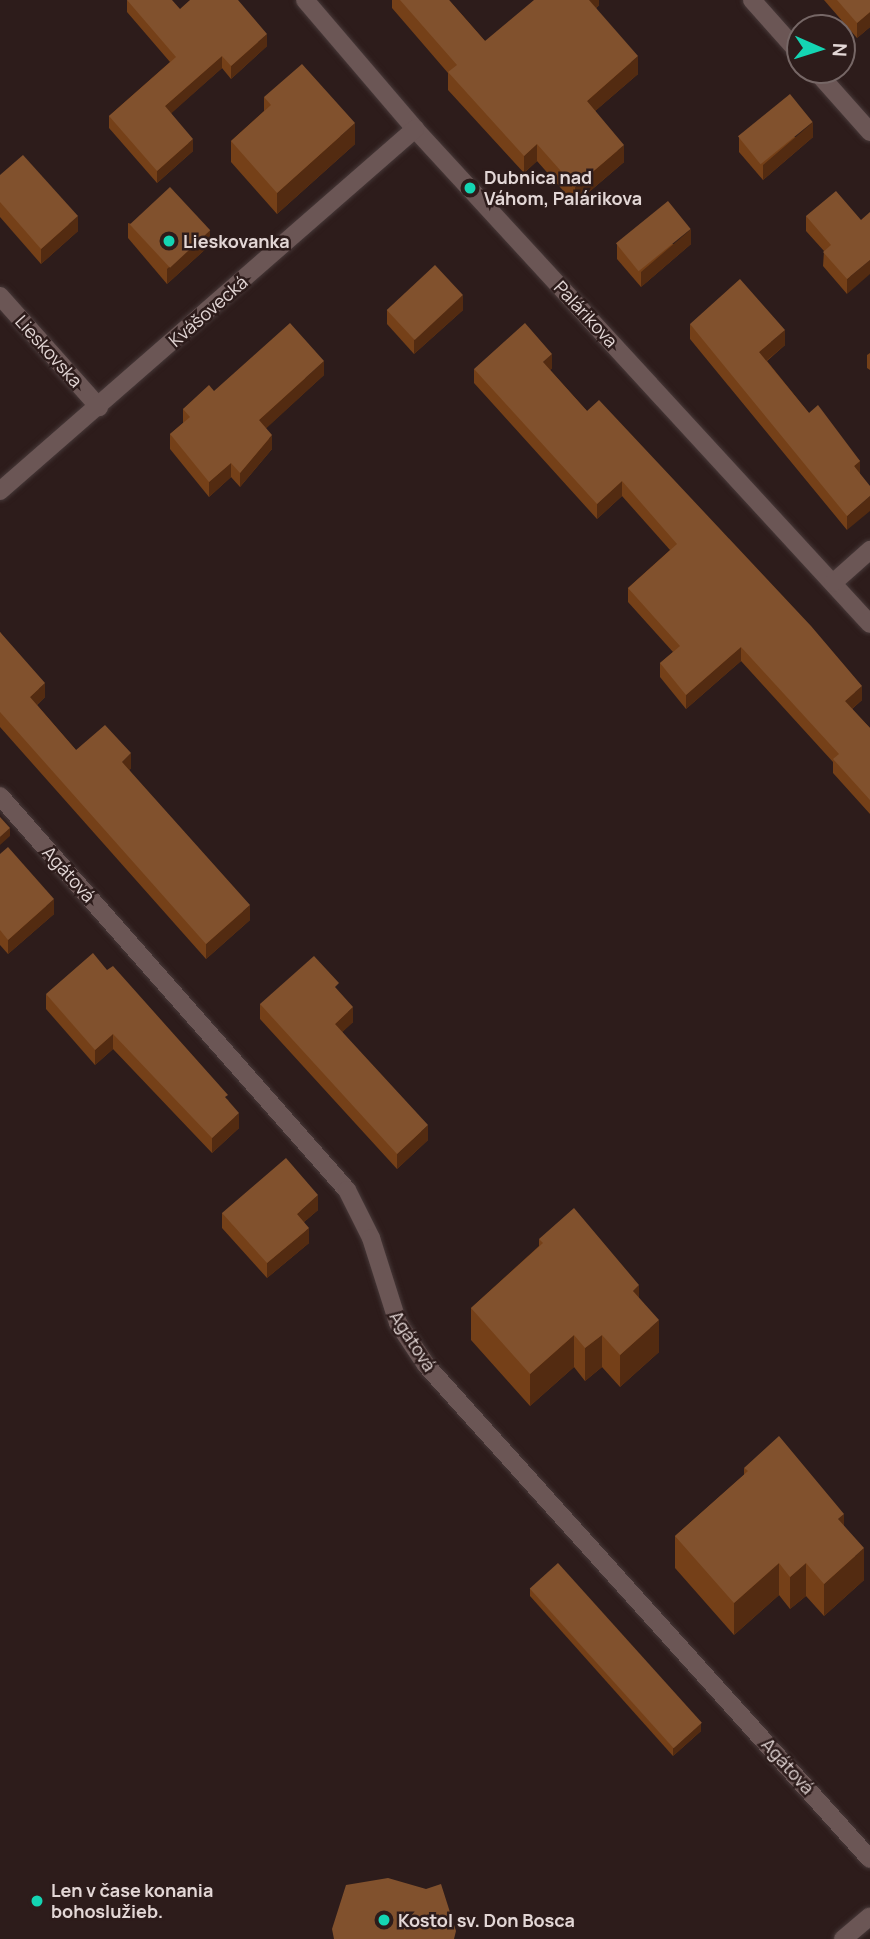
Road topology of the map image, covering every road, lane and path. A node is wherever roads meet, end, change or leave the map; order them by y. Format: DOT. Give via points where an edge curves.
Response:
graph roads {
  1 [pos="305,0"];
  2 [pos="752,0"];
  3 [pos="786,38"];
  4 [pos="827,84"];
  5 [pos="415,129"];
  6 [pos="870,132"];
  7 [pos="0,296"];
  8 [pos="99,407"];
  9 [pos="0,491"];
  10 [pos="870,550"];
  11 [pos="833,583"];
  12 [pos="870,624"];
  13 [pos="0,796"];
  14 [pos="870,1859"];
  15 [pos="870,1916"];
  16 [pos="843,1939"];
  1 -- 5 [label="street, Palárikova"];
  2 -- 3 [label="street"];
  4 -- 6 [label="street"];
  5 -- 8 [label="street, Kvášovecká"];
  5 -- 11 [label="street, Palárikova"];
  7 -- 8 [label="street, Lieskovska"];
  8 -- 9 [label="street, Kvášovecká"];
  10 -- 11 [label="street"];
  11 -- 12 [label="street, Palárikova"];
  13 -- 14 [label="street, Agátová" via="347,1190 371,1238 398,1323 426,1365"];
  15 -- 16 [label="street"];
}
